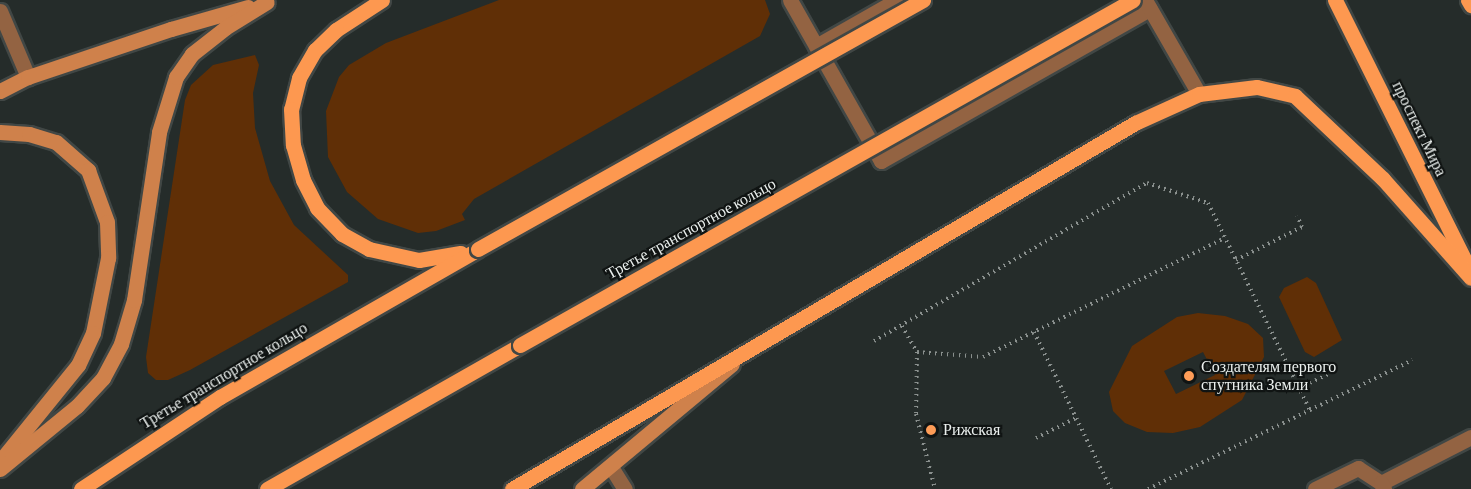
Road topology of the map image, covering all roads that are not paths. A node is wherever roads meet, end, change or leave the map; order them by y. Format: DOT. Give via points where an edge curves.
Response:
graph roads {
  1 [pos="382,0"];
  2 [pos="790,0"];
  3 [pos="897,0"];
  4 [pos="923,0"];
  5 [pos="1133,0"];
  6 [pos="1335,0"];
  7 [pos="1468,0"];
  8 [pos="271,1"];
  9 [pos="1148,5"];
  10 [pos="1471,5"];
  11 [pos="0,11"];
  12 [pos="816,46"];
  13 [pos="28,77"];
  14 [pos="0,91"];
  15 [pos="1199,94"];
  16 [pos="0,132"];
  17 [pos="478,249"];
  18 [pos="1471,276"];
  19 [pos="749,349"];
  20 [pos="1471,437"];
  21 [pos="0,461"];
  22 [pos="611,467"];
  23 [pos="0,469"];
  24 [pos="1382,486"];
  25 [pos="81,489"];
  26 [pos="267,489"];
  27 [pos="512,489"];
  28 [pos="582,489"];
  29 [pos="625,489"];
  30 [pos="1315,489"];
  1 -- 17 [label="main road" via="336,30 315,50 299,78 291,109 293,145 303,180 317,208 342,234 369,249 418,260"];
  2 -- 12 [label="street"];
  3 -- 12 [label="street"];
  4 -- 17 [label="main road, Третье транспортное кольцо, bridge"];
  5 -- 26 [label="main road, Третье транспортное кольцо, bridge"];
  6 -- 18 [label="main road, проспект Мира"];
  7 -- 10 [label="main road"];
  8 -- 13 [label="main road"];
  8 -- 23 [label="main road" via="225,28 192,54 176,77 159,132 134,300 121,344 103,378 77,406"];
  9 -- 12 [label="street" via="881,161"];
  9 -- 15 [label="street"];
  11 -- 13 [label="street"];
  13 -- 14 [label="main road"];
  15 -- 18 [label="main road" via="1257,87 1295,96 1383,179"];
  15 -- 19 [label="main road" via="1135,123"];
  16 -- 21 [label="main road" via="29,134 56,142 88,170 107,222 108,258 93,333 78,365"];
  17 -- 25 [label="main road, Третье транспортное кольцо" via="220,397"];
  19 -- 22 [label="main road"];
  19 -- 27 [label="main road"];
  20 -- 24 [label="street"];
  22 -- 28 [label="main road"];
  22 -- 29 [label="street"];
  24 -- 30 [label="street" via="1358,468"];
}
